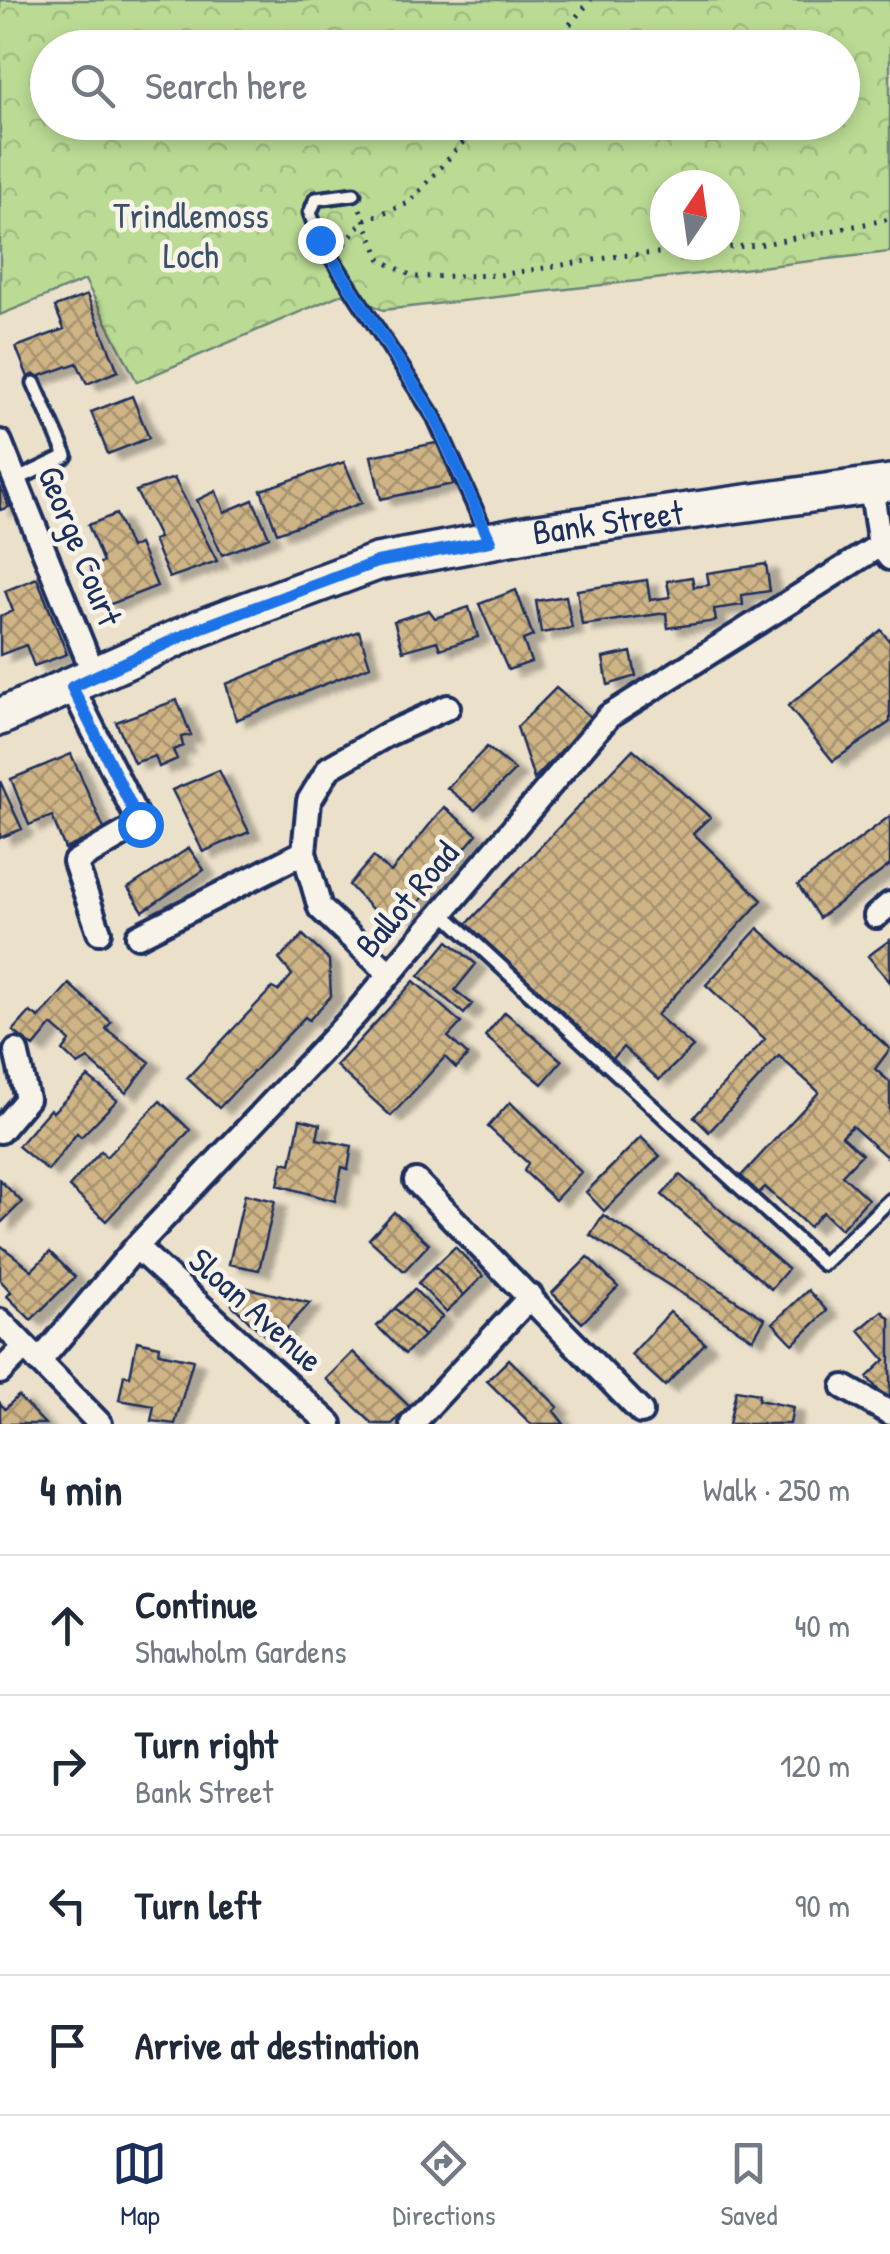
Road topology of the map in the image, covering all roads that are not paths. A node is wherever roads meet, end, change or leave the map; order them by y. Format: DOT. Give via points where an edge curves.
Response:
graph roads {
  1 [pos="354,194"];
  2 [pos="34,383"];
  3 [pos="0,442"];
  4 [pos="16,480"];
  5 [pos="881,485"];
  6 [pos="490,541"];
  7 [pos="885,551"];
  8 [pos="84,682"];
  9 [pos="448,708"];
  10 [pos="0,717"];
  11 [pos="304,852"];
  12 [pos="442,912"];
  13 [pos="99,932"];
  14 [pos="138,936"];
  15 [pos="390,974"];
  16 [pos="16,1051"];
  17 [pos="0,1131"];
  18 [pos="416,1181"];
  19 [pos="890,1200"];
  20 [pos="136,1247"];
  21 [pos="531,1296"];
  22 [pos="0,1321"];
  23 [pos="32,1354"];
  24 [pos="0,1372"];
  25 [pos="844,1387"];
  26 [pos="640,1412"];
  27 [pos="890,1413"];
  28 [pos="100,1424"];
  29 [pos="330,1424"];
  30 [pos="412,1424"];
  1 -- 6 [label="lane" via="316,199 310,213 434,416"];
  2 -- 4 [label="lane" via="66,456"];
  3 -- 4 [label="street, George Court"];
  4 -- 8 [label="street, George Court"];
  5 -- 6 [label="main road, Bank Street"];
  5 -- 7 [label="street"];
  6 -- 8 [label="main road, Bank Street" via="377,562 200,628"];
  7 -- 12 [label="street, Ballot Road" via="608,716"];
  8 -- 10 [label="main road, Bank Street"];
  8 -- 13 [label="street, George Court" via="140,824 75,862"];
  9 -- 11 [label="street" via="330,768 309,801"];
  11 -- 14 [label="street"];
  11 -- 15 [label="street" via="320,908"];
  12 -- 15 [label="street, Ballot Road"];
  12 -- 19 [label="lane" via="823,1264"];
  15 -- 20 [label="street, Ballot Road"];
  16 -- 17 [label="street" via="27,1099"];
  18 -- 21 [label="street"];
  20 -- 23 [label="street, Ballot Road"];
  20 -- 29 [label="street, Sloan Avenue"];
  21 -- 26 [label="street"];
  21 -- 30 [label="street"];
  22 -- 23 [label="street"];
  23 -- 24 [label="street, Ballot Road"];
  23 -- 28 [label="street"];
  25 -- 27 [label="street"];
}
